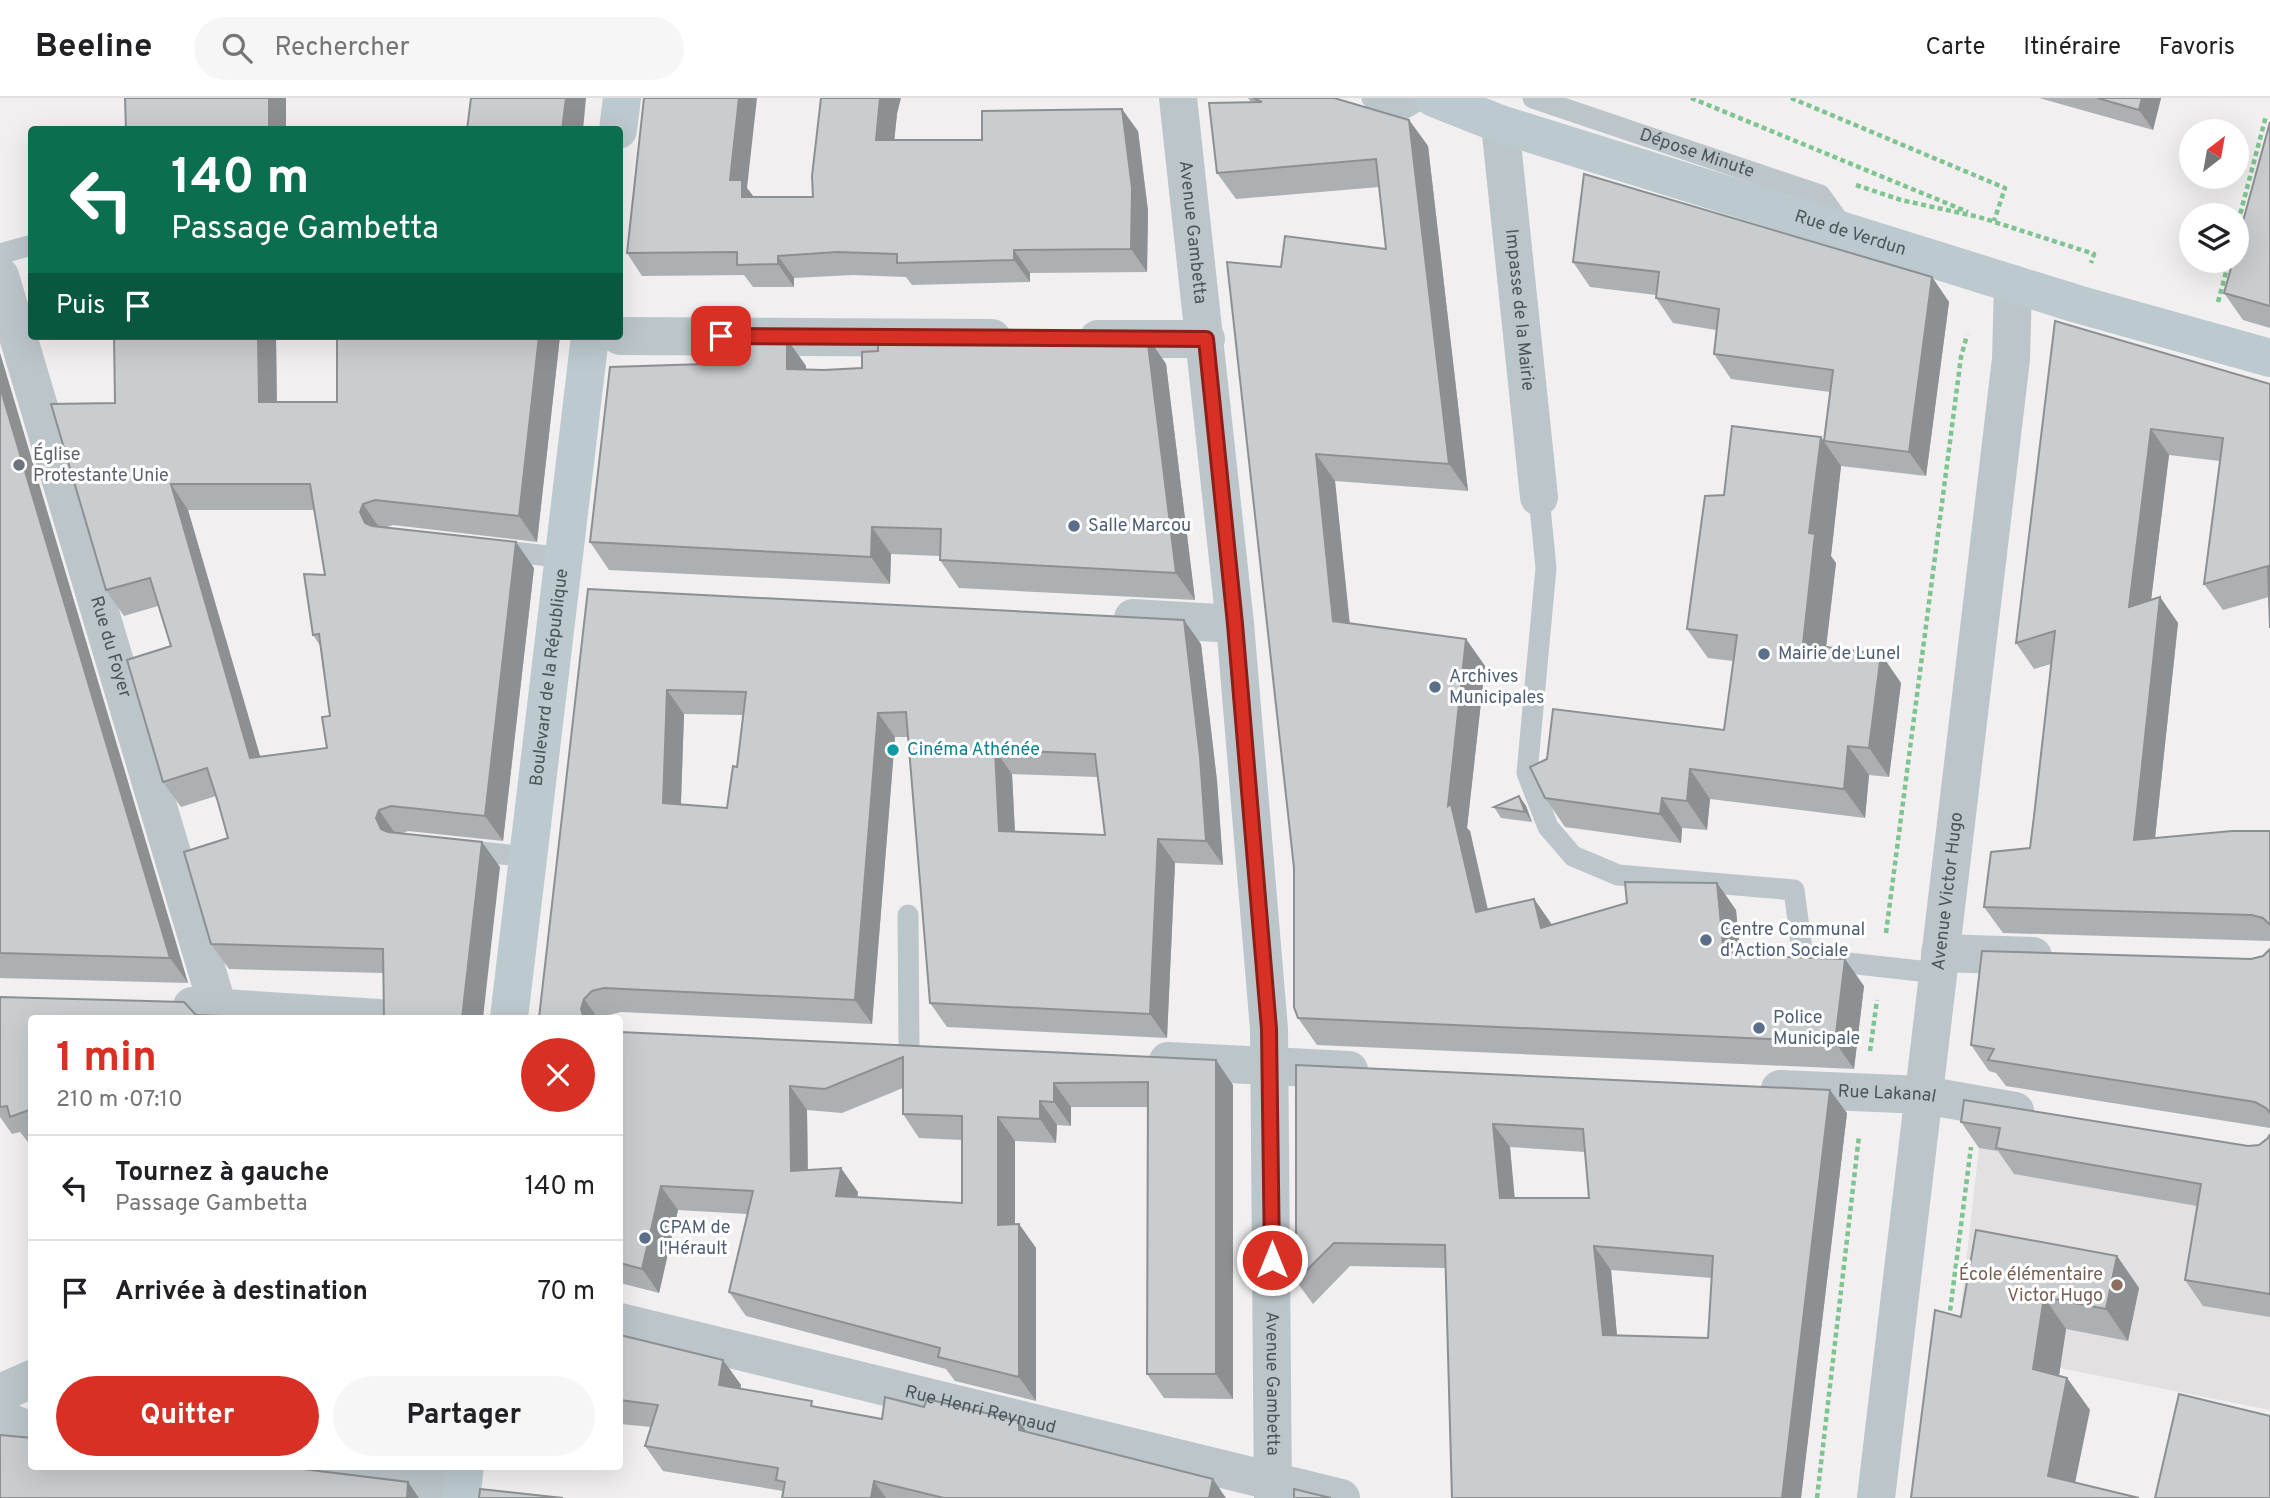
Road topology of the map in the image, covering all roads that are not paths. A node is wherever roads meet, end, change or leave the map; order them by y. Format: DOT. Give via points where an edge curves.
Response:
graph roads {
  1 [pos="622,98"];
  2 [pos="1178,98"];
  3 [pos="1373,98"];
  4 [pos="1423,98"];
  5 [pos="1434,98"];
  6 [pos="1533,98"];
  7 [pos="1500,124"];
  8 [pos="618,126"];
  9 [pos="1847,232"];
  10 [pos="28,246"];
  11 [pos="0,254"];
  12 [pos="0,276"];
  13 [pos="2013,284"];
  14 [pos="623,335"];
  15 [pos="1025,338"];
  16 [pos="1067,338"];
  17 [pos="1206,339"];
  18 [pos="590,340"];
  19 [pos="2270,358"];
  20 [pos="1539,497"];
  21 [pos="471,547"];
  22 [pos="573,579"];
  23 [pos="1098,617"];
  24 [pos="1235,624"];
  25 [pos="445,848"];
  26 [pos="529,857"];
  27 [pos="908,915"];
  28 [pos="2062,957"];
  29 [pos="1939,963"];
  30 [pos="163,1005"];
  31 [pos="219,1012"];
  32 [pos="299,1015"];
  33 [pos="509,1015"];
  34 [pos="867,1046"];
  35 [pos="909,1048"];
  36 [pos="949,1050"];
  37 [pos="1139,1060"];
  38 [pos="1270,1066"];
  39 [pos="1378,1071"];
  40 [pos="1749,1088"];
  41 [pos="1924,1095"];
  42 [pos="2043,1115"];
  43 [pos="623,1323"];
  44 [pos="28,1381"];
  45 [pos="0,1393"];
  46 [pos="0,1418"];
  47 [pos="28,1430"];
  48 [pos="306,1470"];
  49 [pos="463,1485"];
  50 [pos="1273,1490"];
  51 [pos="1341,1498"];
  52 [pos="1876,1498"];
  1 -- 8 [label="main road"];
  2 -- 17 [label="street, Avenue Gambetta"];
  3 -- 4 [label="lane" via="1402,110"];
  5 -- 7 [label="main road, Rue de Verdun"];
  6 -- 9 [label="lane, Dépose Minute" via="1820,195"];
  7 -- 9 [label="main road, Rue de Verdun"];
  7 -- 20 [label="street, Impasse de la Mairie"];
  9 -- 13 [label="main road, Rue de Verdun"];
  10 -- 11 [label="lane"];
  12 -- 31 [label="street, Rue du Foyer"];
  13 -- 19 [label="main road, Rue de Verdun"];
  13 -- 29 [label="street, Avenue Victor Hugo" via="2011,359"];
  14 -- 15 [label="street"];
  16 -- 17 [label="street"];
  17 -- 24 [label="street, Avenue Gambetta"];
  18 -- 22 [label="main road, Boulevard de la République"];
  20 -- 29 [label="lane" via="1546,568 1527,773 1548,827 1573,856 1618,874 1794,890 1803,958 1881,967"];
  21 -- 22 [label="lane"];
  22 -- 26 [label="main road, Boulevard de la République"];
  23 -- 24 [label="street"];
  24 -- 38 [label="street, Avenue Gambetta"];
  25 -- 26 [label="lane"];
  26 -- 33 [label="main road, Boulevard de la République"];
  27 -- 35 [label="lane"];
  28 -- 29 [label="street"];
  29 -- 41 [label="street, Avenue Victor Hugo"];
  30 -- 31 [label="street"];
  31 -- 32 [label="street"];
  34 -- 35 [label="street"];
  35 -- 36 [label="street"];
  37 -- 38 [label="street"];
  38 -- 39 [label="street"];
  38 -- 50 [label="street, Avenue Gambetta"];
  40 -- 41 [label="street, Rue Lakanal"];
  41 -- 42 [label="street, Rue Lakanal"];
  41 -- 52 [label="street, Avenue Victor Hugo"];
  43 -- 50 [label="street, Rue Henri Reynaud"];
  44 -- 45 [label="street"];
  46 -- 47 [label="street"];
  48 -- 49 [label="street"];
  50 -- 51 [label="street, Rue Henri Reynaud"];
}
